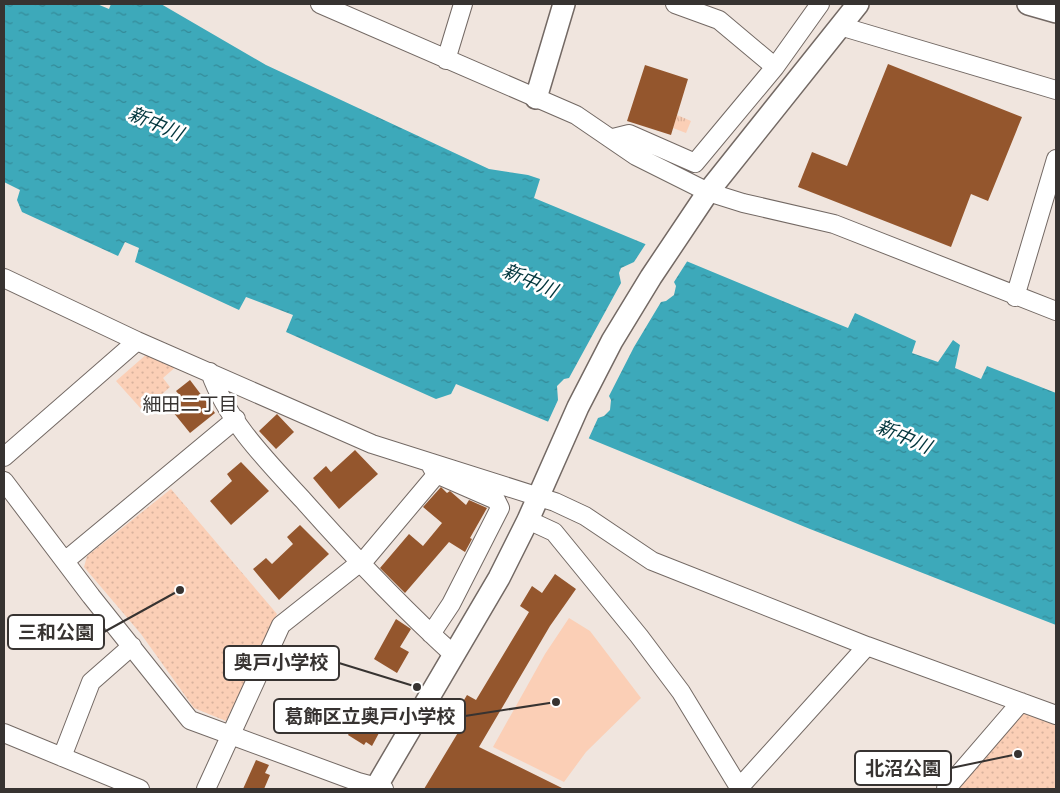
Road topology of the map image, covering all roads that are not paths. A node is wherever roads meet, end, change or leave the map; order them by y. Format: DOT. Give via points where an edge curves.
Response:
graph roads {
  1 [pos="463,4"];
  2 [pos="564,4"];
  3 [pos="675,4"];
  4 [pos="820,4"];
  5 [pos="858,4"];
  6 [pos="1028,4"];
  7 [pos="328,5"];
  8 [pos="1056,12"];
  9 [pos="840,26"];
  10 [pos="446,60"];
  11 [pos="775,67"];
  12 [pos="1056,90"];
  13 [pos="536,98"];
  14 [pos="613,138"];
  15 [pos="1056,159"];
  16 [pos="708,192"];
  17 [pos="4,278"];
  18 [pos="1014,297"];
  19 [pos="1056,312"];
  20 [pos="137,341"];
  21 [pos="210,372"];
  22 [pos="236,419"];
  23 [pos="4,457"];
  24 [pos="433,468"];
  25 [pos="4,481"];
  26 [pos="539,495"];
  27 [pos="528,520"];
  28 [pos="65,561"];
  29 [pos="360,563"];
  30 [pos="431,634"];
  31 [pos="132,646"];
  32 [pos="867,646"];
  33 [pos="454,655"];
  34 [pos="1021,702"];
  35 [pos="1056,715"];
  36 [pos="4,733"];
  37 [pos="230,735"];
  38 [pos="62,757"];
  39 [pos="140,789"];
  40 [pos="206,789"];
  41 [pos="378,789"];
  42 [pos="739,789"];
  43 [pos="946,789"];
  1 -- 10 [label="street"];
  2 -- 13 [label="street"];
  3 -- 11 [label="street" via="719,20"];
  4 -- 11 [label="street"];
  5 -- 9 [label="street"];
  6 -- 8 [label="street"];
  7 -- 10 [label="street"];
  9 -- 12 [label="street"];
  9 -- 16 [label="street"];
  10 -- 13 [label="street"];
  11 -- 14 [label="street" via="695,163 628,134"];
  13 -- 14 [label="street" via="576,115"];
  14 -- 16 [label="street" via="636,156"];
  15 -- 18 [label="street"];
  16 -- 18 [label="street" via="834,224"];
  16 -- 26 [label="street" via="612,341"];
  17 -- 20 [label="street"];
  18 -- 19 [label="street"];
  20 -- 21 [label="street"];
  20 -- 23 [label="street"];
  21 -- 22 [label="street" via="216,391"];
  21 -- 24 [label="street" via="294,411"];
  22 -- 28 [label="street"];
  22 -- 29 [label="street" via="261,454"];
  24 -- 26 [label="street"];
  24 -- 29 [label="street"];
  24 -- 30 [label="street" via="496,500 500,508 451,604"];
  25 -- 28 [label="street"];
  26 -- 27 [label="street"];
  26 -- 32 [label="street" via="585,516 652,561"];
  27 -- 33 [label="street"];
  27 -- 42 [label="street" via="554,532 639,636 681,692"];
  28 -- 31 [label="street"];
  29 -- 30 [label="street"];
  29 -- 37 [label="street" via="281,626"];
  30 -- 33 [label="street"];
  31 -- 37 [label="street" via="190,720"];
  31 -- 38 [label="street" via="91,682"];
  32 -- 34 [label="street"];
  32 -- 42 [label="street"];
  33 -- 41 [label="street"];
  34 -- 35 [label="street"];
  34 -- 43 [label="street"];
  36 -- 38 [label="street"];
  37 -- 40 [label="street"];
  37 -- 41 [label="street"];
  38 -- 39 [label="street"];
}
